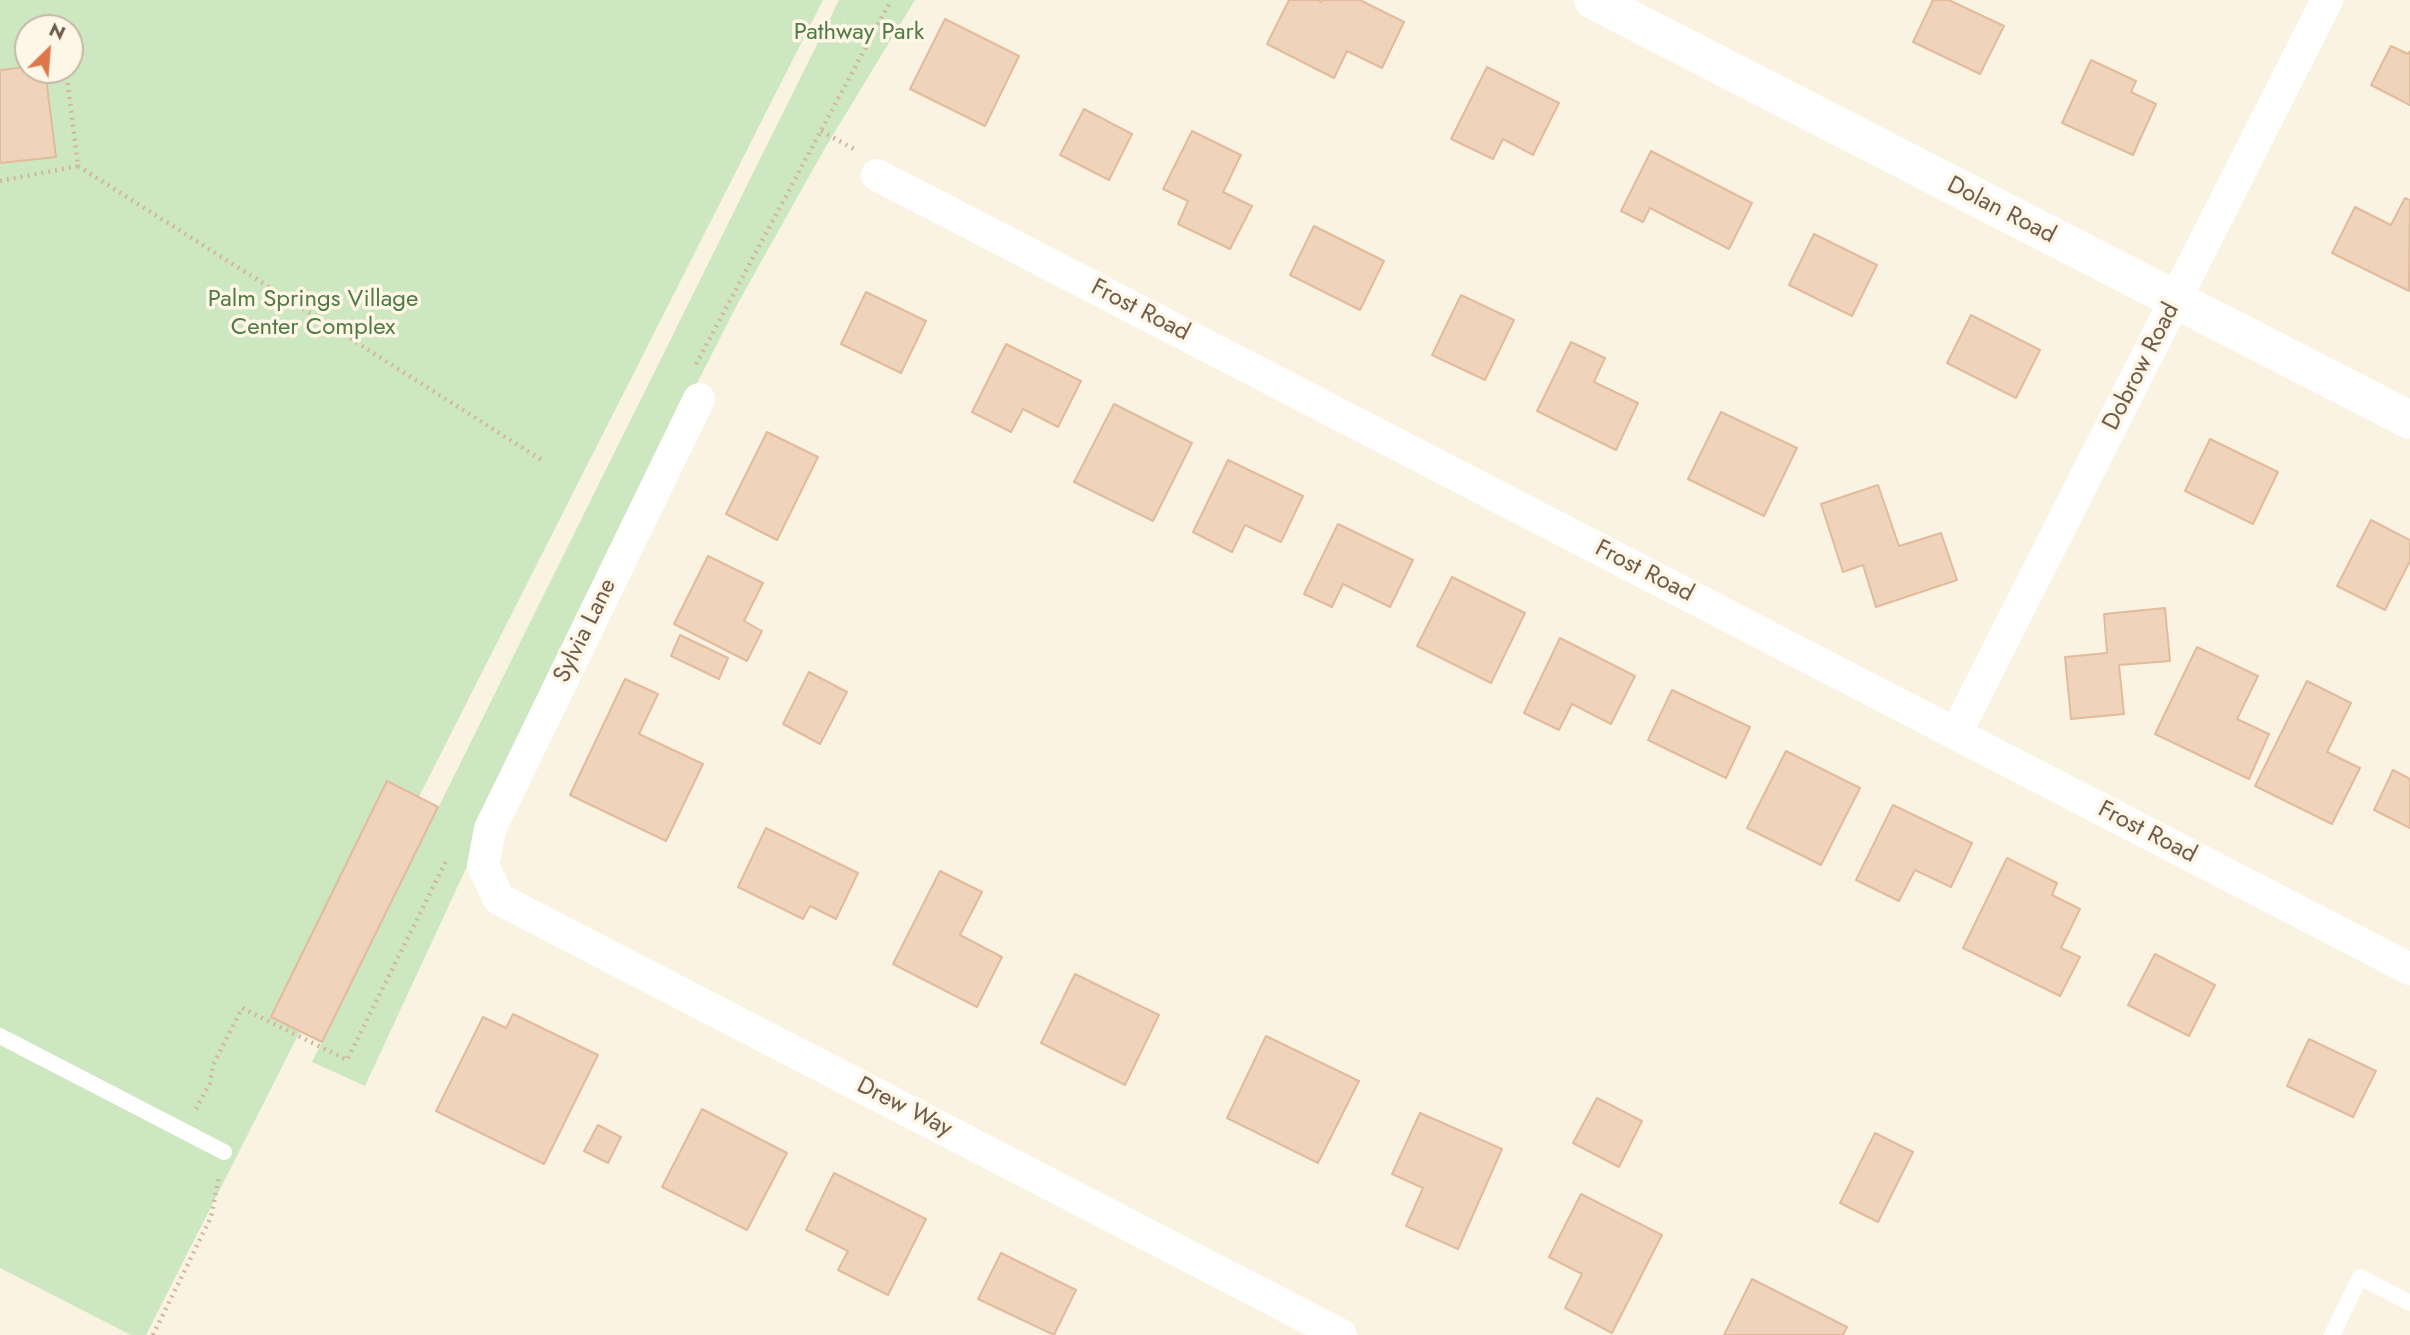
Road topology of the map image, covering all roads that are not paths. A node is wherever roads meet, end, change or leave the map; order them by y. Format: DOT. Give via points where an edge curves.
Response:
graph roads {
  1 [pos="1593,0"];
  2 [pos="2327,0"];
  3 [pos="877,175"];
  4 [pos="2175,301"];
  5 [pos="699,399"];
  6 [pos="2410,420"];
  7 [pos="1956,733"];
  8 [pos="483,866"];
  9 [pos="2410,969"];
  10 [pos="0,1036"];
  11 [pos="224,1152"];
  12 [pos="2410,1303"];
  13 [pos="1341,1335"];
  14 [pos="2332,1335"];
  1 -- 4 [label="street, Dolan Road"];
  2 -- 4 [label="street, Dobrow Road"];
  3 -- 7 [label="street, Frost Road"];
  4 -- 6 [label="street, Dolan Road"];
  4 -- 7 [label="street, Dobrow Road"];
  5 -- 8 [label="street, Sylvia Lane" via="490,829"];
  7 -- 9 [label="street, Frost Road"];
  8 -- 13 [label="street, Drew Way" via="499,898"];
  10 -- 11 [label="lane"];
  12 -- 14 [label="lane" via="2360,1277"];
}
